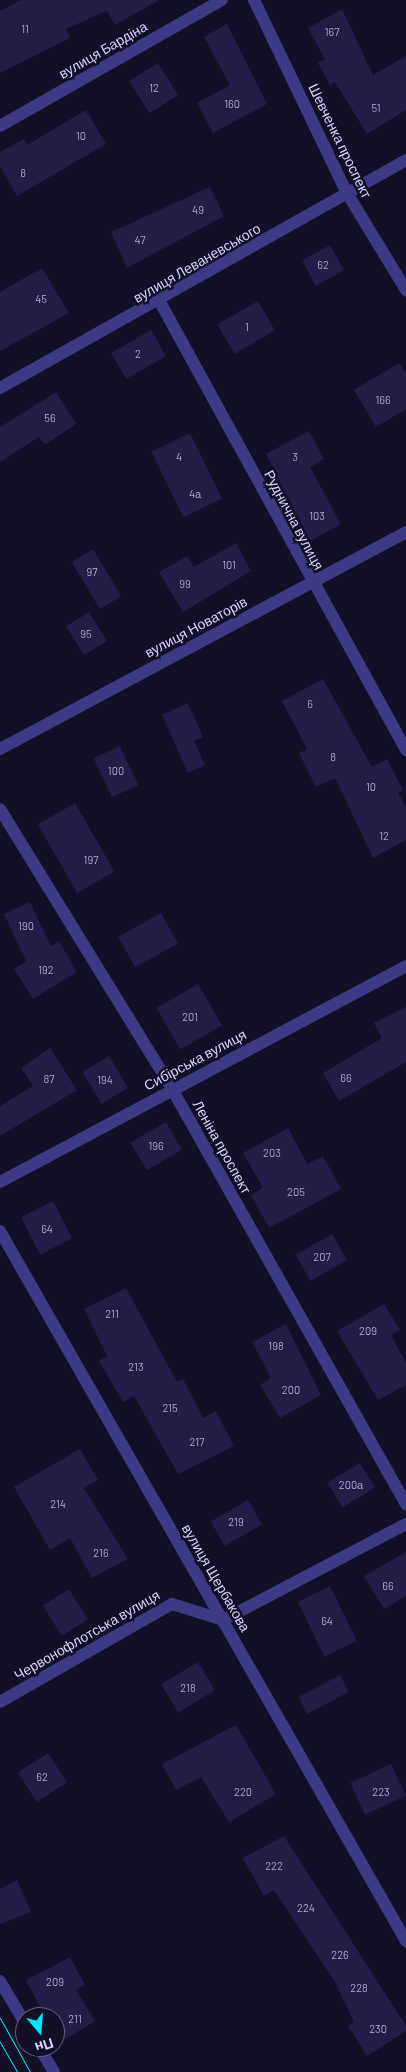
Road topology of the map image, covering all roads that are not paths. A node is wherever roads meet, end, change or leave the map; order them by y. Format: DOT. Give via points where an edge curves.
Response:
graph roads {
  1 [pos="222,0"];
  2 [pos="254,0"];
  3 [pos="0,126"];
  4 [pos="406,160"];
  5 [pos="347,193"];
  6 [pos="406,290"];
  7 [pos="160,302"];
  8 [pos="0,388"];
  9 [pos="406,532"];
  10 [pos="311,583"];
  11 [pos="0,749"];
  12 [pos="406,750"];
  13 [pos="0,809"];
  14 [pos="406,966"];
  15 [pos="172,1089"];
  16 [pos="0,1182"];
  17 [pos="0,1231"];
  18 [pos="406,1505"];
  19 [pos="406,1524"];
  20 [pos="223,1620"];
  21 [pos="0,1702"];
  22 [pos="406,1941"];
  23 [pos="0,1981"];
  24 [pos="15,2007"];
  25 [pos="45,2057"];
  26 [pos="54,2072"];
  1 -- 3 [label="street, вулиця Бардіна"];
  2 -- 5 [label="street, Шевченка проспект"];
  4 -- 5 [label="street, вулиця Леваневського"];
  5 -- 6 [label="street, Шевченка проспект"];
  5 -- 7 [label="street, вулиця Леваневського"];
  7 -- 8 [label="street, вулиця Леваневського"];
  7 -- 10 [label="street, Руднична вулиця"];
  9 -- 10 [label="street, вулиця Новаторів"];
  10 -- 11 [label="street, вулиця Новаторів"];
  10 -- 12 [label="street, Руднична вулиця"];
  13 -- 15 [label="street, Леніна проспект"];
  14 -- 15 [label="street, Сибірська вулиця"];
  15 -- 16 [label="street, Сибірська вулиця"];
  15 -- 18 [label="street, Леніна проспект"];
  17 -- 20 [label="street, вулиця Щербакова"];
  19 -- 20 [label="street"];
  20 -- 21 [label="street, Червонофлотська вулиця" via="172,1604"];
  20 -- 22 [label="street, вулиця Щербакова"];
  23 -- 24 [label="street"];
  25 -- 26 [label="street"];
}
